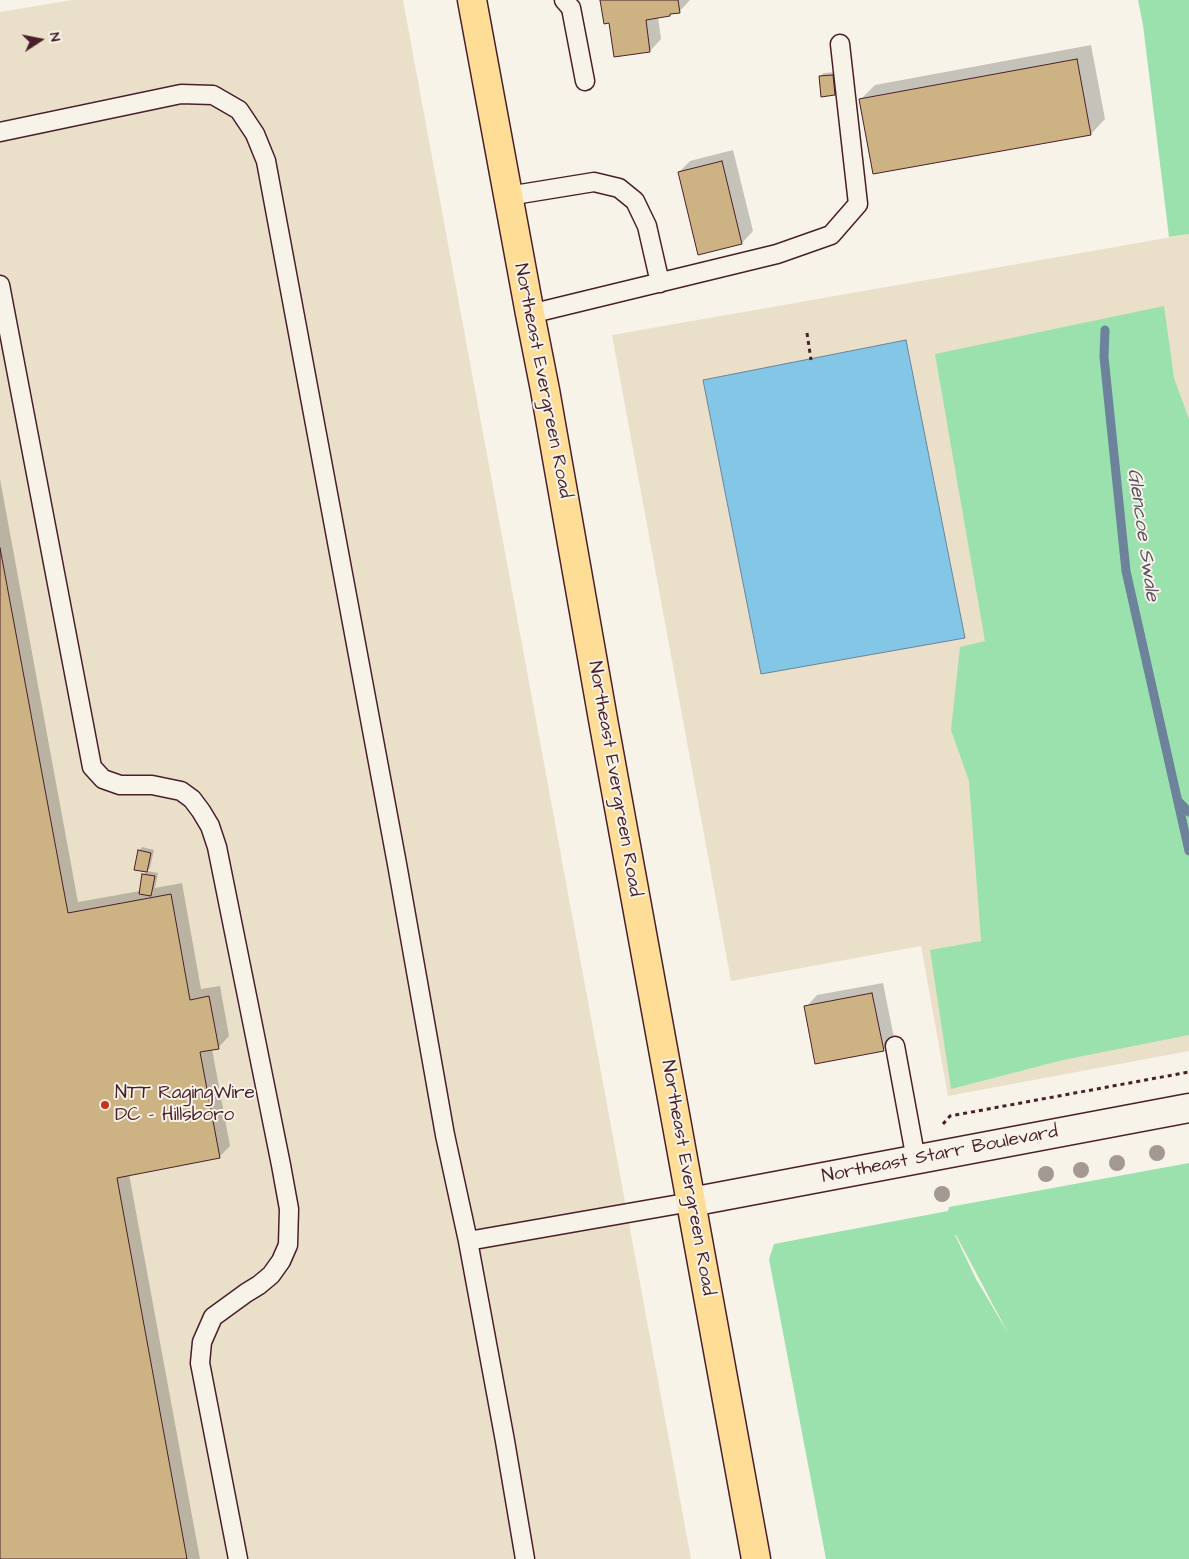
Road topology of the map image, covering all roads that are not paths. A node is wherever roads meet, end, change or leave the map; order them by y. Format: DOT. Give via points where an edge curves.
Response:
graph roads {
  1 [pos="472,0"];
  2 [pos="564,0"];
  3 [pos="840,44"];
  4 [pos="585,81"];
  5 [pos="0,132"];
  6 [pos="508,196"];
  7 [pos="660,282"];
  8 [pos="0,285"];
  9 [pos="530,314"];
  10 [pos="895,1046"];
  11 [pos="1189,1108"];
  12 [pos="916,1160"];
  13 [pos="691,1202"];
  14 [pos="468,1241"];
  15 [pos="238,1559"];
  16 [pos="524,1559"];
  17 [pos="756,1559"];
  1 -- 6 [label="main road, Northeast Evergreen Road"];
  2 -- 4 [label="lane" via="571,8"];
  3 -- 7 [label="lane" via="858,204 831,235 777,254"];
  5 -- 14 [label="lane" via="181,94 213,95 239,110 255,134 266,161 445,1135"];
  6 -- 7 [label="lane" via="594,182 619,188 635,201 648,226"];
  6 -- 9 [label="main road, Northeast Evergreen Road"];
  7 -- 9 [label="lane"];
  8 -- 15 [label="lane" via="92,767 103,779 120,786 152,785 181,791 202,811 210,826 283,1174 289,1209 288,1245 281,1261 259,1285 213,1316 202,1342 200,1363"];
  9 -- 13 [label="main road, Northeast Evergreen Road"];
  10 -- 12 [label="lane"];
  11 -- 12 [label="street, Northeast Starr Boulevard"];
  12 -- 13 [label="street, Northeast Starr Boulevard"];
  13 -- 14 [label="lane"];
  13 -- 17 [label="main road, Northeast Evergreen Road"];
  14 -- 16 [label="lane"];
}
